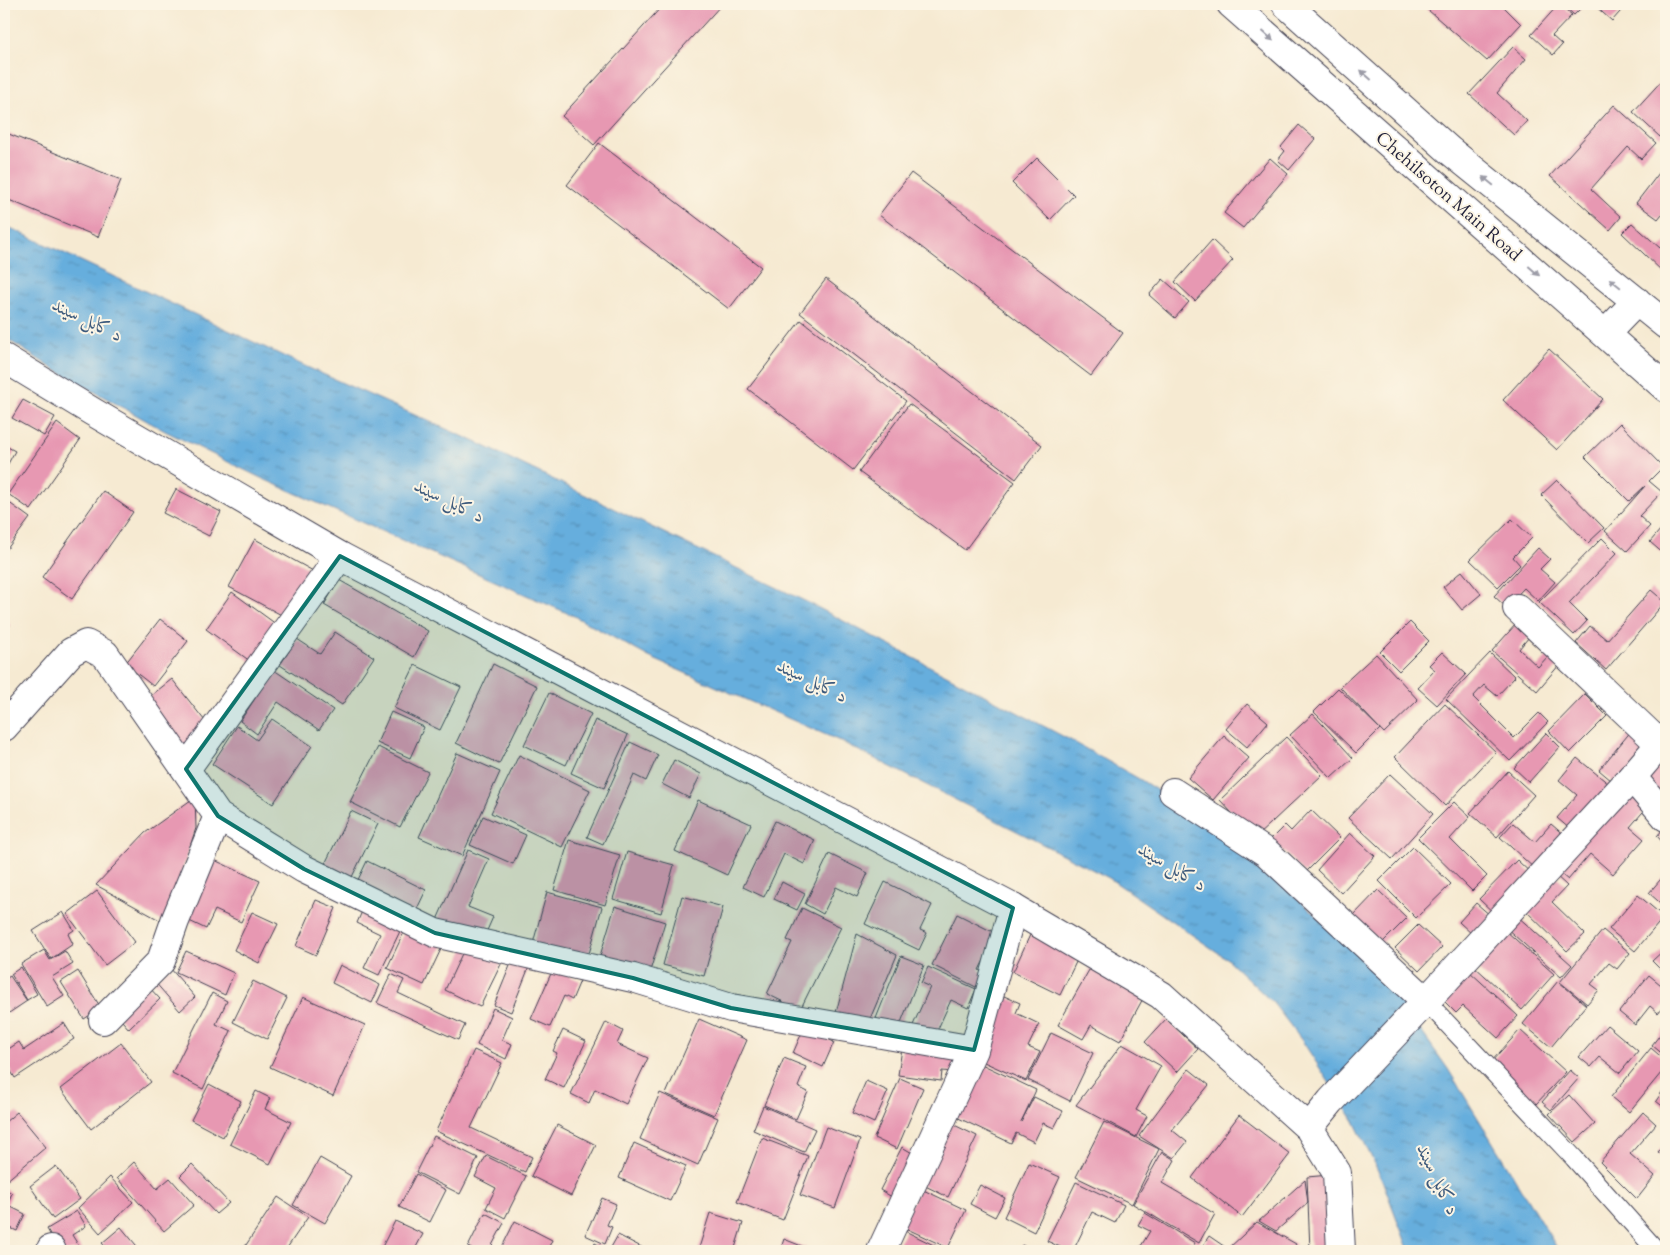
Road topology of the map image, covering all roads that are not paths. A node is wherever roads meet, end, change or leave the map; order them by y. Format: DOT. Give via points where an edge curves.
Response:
graph roads {
  1 [pos="1231,4"];
  2 [pos="1286,4"];
  3 [pos="1637,301"];
  4 [pos="1666,325"];
  5 [pos="1605,334"];
  6 [pos="4,358"];
  7 [pos="1666,388"];
  8 [pos="340,556"];
  9 [pos="1517,608"];
  10 [pos="4,726"];
  11 [pos="1663,740"];
  12 [pos="186,769"];
  13 [pos="1632,777"];
  14 [pos="1173,792"];
  15 [pos="218,816"];
  16 [pos="1666,817"];
  17 [pos="1013,908"];
  18 [pos="1422,1005"];
  19 [pos="103,1020"];
  20 [pos="974,1050"];
  21 [pos="1309,1128"];
  22 [pos="881,1251"];
  23 [pos="1341,1251"];
  24 [pos="1657,1251"];
  1 -- 5 [label="street, Chehilsoton Main Road, one-way"];
  3 -- 2 [label="street, Chehilsoton Main Road, one-way" via="1449,150"];
  3 -- 4 [label="street, Chehilsoton Main Road"];
  3 -- 5 [label="street"];
  5 -- 7 [label="street, Chehilsoton Main Road"];
  6 -- 8 [label="street"];
  8 -- 12 [label="street"];
  8 -- 17 [label="street"];
  9 -- 11 [label="street"];
  10 -- 12 [label="street" via="71,652 86,644 105,654"];
  11 -- 13 [label="street"];
  12 -- 15 [label="street"];
  13 -- 16 [label="street"];
  13 -- 18 [label="street"];
  14 -- 18 [label="street" via="1267,853"];
  15 -- 19 [label="street" via="161,961"];
  15 -- 20 [label="street" via="304,869 435,932 633,978 731,1008"];
  17 -- 20 [label="street"];
  17 -- 21 [label="street" via="1161,995"];
  18 -- 21 [label="street" via="1331,1100"];
  18 -- 24 [label="lane" via="1574,1158"];
  20 -- 22 [label="street"];
  21 -- 23 [label="street" via="1337,1173"];
}
